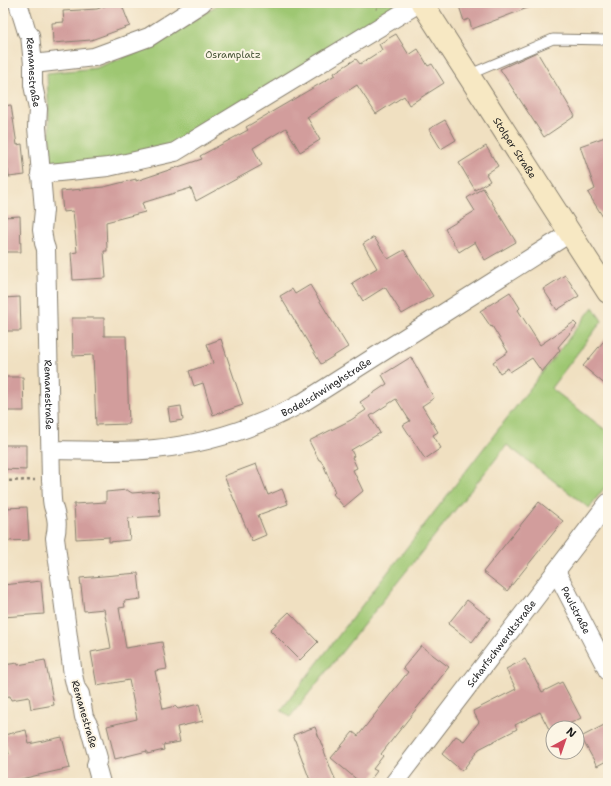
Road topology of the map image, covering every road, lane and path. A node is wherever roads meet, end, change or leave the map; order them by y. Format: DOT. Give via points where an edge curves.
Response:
graph roads {
  1 [pos="18,3"];
  2 [pos="202,3"];
  3 [pos="419,3"];
  4 [pos="422,3"];
  5 [pos="608,40"];
  6 [pos="34,64"];
  7 [pos="468,75"];
  8 [pos="40,174"];
  9 [pos="570,233"];
  10 [pos="608,292"];
  11 [pos="51,450"];
  12 [pos="51,480"];
  13 [pos="3,481"];
  14 [pos="608,503"];
  15 [pos="556,571"];
  16 [pos="608,671"];
  17 [pos="400,781"];
  18 [pos="101,783"];
  1 -- 6 [label="street, Remanestraße" via="30,35"];
  2 -- 6 [label="street" via="149,37 94,56"];
  3 -- 8 [label="street" via="175,152 108,167"];
  4 -- 7 [label="main road, Stolper Straße"];
  5 -- 7 [label="lane" via="553,39"];
  6 -- 8 [label="street, Remanestraße" via="33,85 38,109"];
  7 -- 9 [label="main road, Stolper Straße"];
  8 -- 11 [label="street, Remanestraße" via="44,210 42,230 46,249"];
  9 -- 10 [label="main road, Stolper Straße"];
  9 -- 11 [label="street, Bodelschwinghstraße" via="302,402 258,424 218,438 154,449"];
  11 -- 12 [label="street, Remanestraße"];
  12 -- 13 [label="path"];
  12 -- 18 [label="street, Remanestraße" via="53,506 56,512 55,538 73,670 84,717 98,758 96,765"];
  14 -- 15 [label="street, Scharfschwerdtstraße"];
  15 -- 16 [label="street, Paulstraße"];
  15 -- 17 [label="street, Scharfschwerdtstraße"];
}
